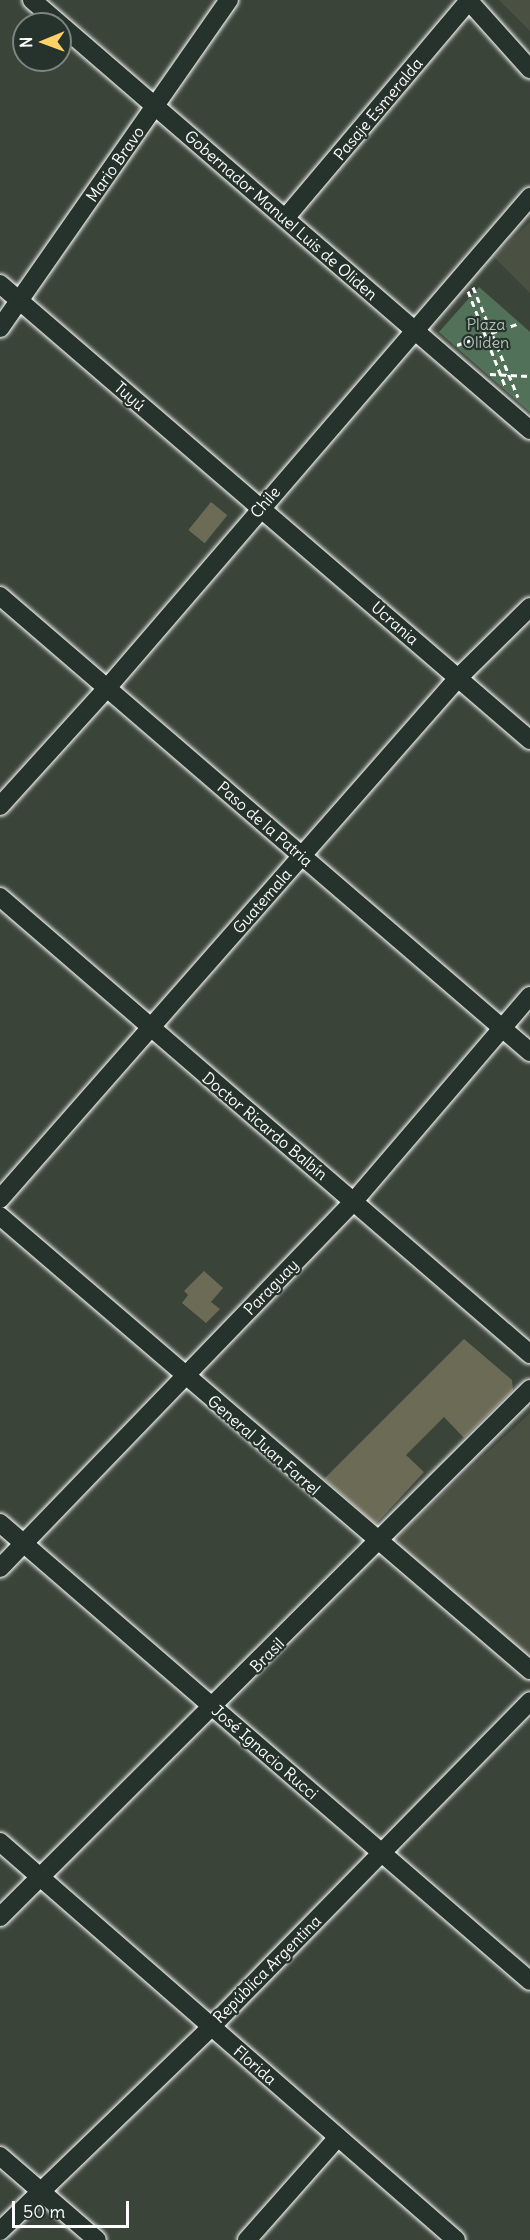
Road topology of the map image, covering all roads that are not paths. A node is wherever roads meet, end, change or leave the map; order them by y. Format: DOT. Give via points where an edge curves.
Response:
graph roads {
  1 [pos="32,0"];
  2 [pos="229,0"];
  3 [pos="468,0"];
  4 [pos="530,69"];
  5 [pos="156,105"];
  6 [pos="530,197"];
  7 [pos="286,216"];
  8 [pos="0,284"];
  9 [pos="19,300"];
  10 [pos="0,328"];
  11 [pos="412,331"];
  12 [pos="530,430"];
  13 [pos="260,507"];
  14 [pos="0,596"];
  15 [pos="530,607"];
  16 [pos="458,678"];
  17 [pos="108,687"];
  18 [pos="530,740"];
  19 [pos="0,806"];
  20 [pos="301,856"];
  21 [pos="0,897"];
  22 [pos="530,996"];
  23 [pos="152,1029"];
  24 [pos="504,1029"];
  25 [pos="530,1052"];
  26 [pos="0,1199"];
  27 [pos="354,1201"];
  28 [pos="0,1216"];
  29 [pos="530,1354"];
  30 [pos="184,1377"];
  31 [pos="530,1389"];
  32 [pos="0,1523"];
  33 [pos="378,1543"];
  34 [pos="23,1544"];
  35 [pos="0,1568"];
  36 [pos="530,1670"];
  37 [pos="530,1701"];
  38 [pos="214,1707"];
  39 [pos="0,1842"];
  40 [pos="382,1852"];
  41 [pos="41,1877"];
  42 [pos="0,1917"];
  43 [pos="530,1981"];
  44 [pos="210,2027"];
  45 [pos="338,2137"];
  46 [pos="0,2156"];
  47 [pos="41,2191"];
  48 [pos="0,2231"];
  49 [pos="97,2240"];
  50 [pos="247,2240"];
  51 [pos="456,2240"];
  1 -- 5 [label="street, Gobernador Manuel Luis de Oliden"];
  2 -- 5 [label="street, Mario Bravo"];
  3 -- 4 [label="street"];
  3 -- 7 [label="street, Pasaje Esmeralda"];
  5 -- 7 [label="street, Gobernador Manuel Luis de Oliden"];
  5 -- 9 [label="street, Mario Bravo"];
  6 -- 11 [label="street, Chile"];
  7 -- 11 [label="street, Gobernador Manuel Luis de Oliden"];
  8 -- 9 [label="street, Tuyú"];
  9 -- 10 [label="street, Mario Bravo"];
  9 -- 13 [label="street, Tuyú"];
  11 -- 12 [label="street, Gobernador Manuel Luis de Oliden"];
  11 -- 13 [label="street, Chile"];
  13 -- 16 [label="street, Ucrania"];
  13 -- 17 [label="street, Chile"];
  14 -- 17 [label="street, Paso de la Patria"];
  15 -- 16 [label="street, Guatemala"];
  16 -- 18 [label="street, Ucrania"];
  16 -- 20 [label="street, Guatemala"];
  17 -- 19 [label="street, Chile"];
  17 -- 20 [label="street, Paso de la Patria"];
  20 -- 23 [label="street, Guatemala"];
  20 -- 24 [label="street, Paso de la Patria"];
  21 -- 23 [label="street, Doctor Ricardo Balbín"];
  22 -- 24 [label="street, Paraguay"];
  23 -- 26 [label="street, Guatemala"];
  23 -- 27 [label="street, Doctor Ricardo Balbín"];
  24 -- 25 [label="street, Paso de la Patria"];
  24 -- 27 [label="street, Paraguay"];
  27 -- 29 [label="street, Doctor Ricardo Balbín"];
  27 -- 30 [label="street, Paraguay"];
  28 -- 30 [label="street, General Juan Farrel"];
  30 -- 33 [label="street, General Juan Farrel"];
  30 -- 34 [label="street, Paraguay"];
  31 -- 33 [label="street, Brasil"];
  32 -- 34 [label="street, José Ignacio Rucci"];
  33 -- 36 [label="street, General Juan Farrel"];
  33 -- 38 [label="street, Brasil"];
  34 -- 35 [label="street, Paraguay"];
  34 -- 38 [label="street, José Ignacio Rucci"];
  37 -- 40 [label="street, República Argentina"];
  38 -- 40 [label="street, José Ignacio Rucci"];
  38 -- 41 [label="street, Brasil"];
  39 -- 41 [label="street, Florida"];
  40 -- 43 [label="street, José Ignacio Rucci"];
  40 -- 44 [label="street, República Argentina"];
  41 -- 42 [label="street, Brasil"];
  41 -- 44 [label="street, Florida"];
  44 -- 45 [label="street, Florida"];
  44 -- 47 [label="street, República Argentina"];
  45 -- 50 [label="street"];
  45 -- 51 [label="street, Florida"];
  46 -- 47 [label="street"];
  47 -- 48 [label="street, República Argentina"];
  47 -- 49 [label="street"];
}
